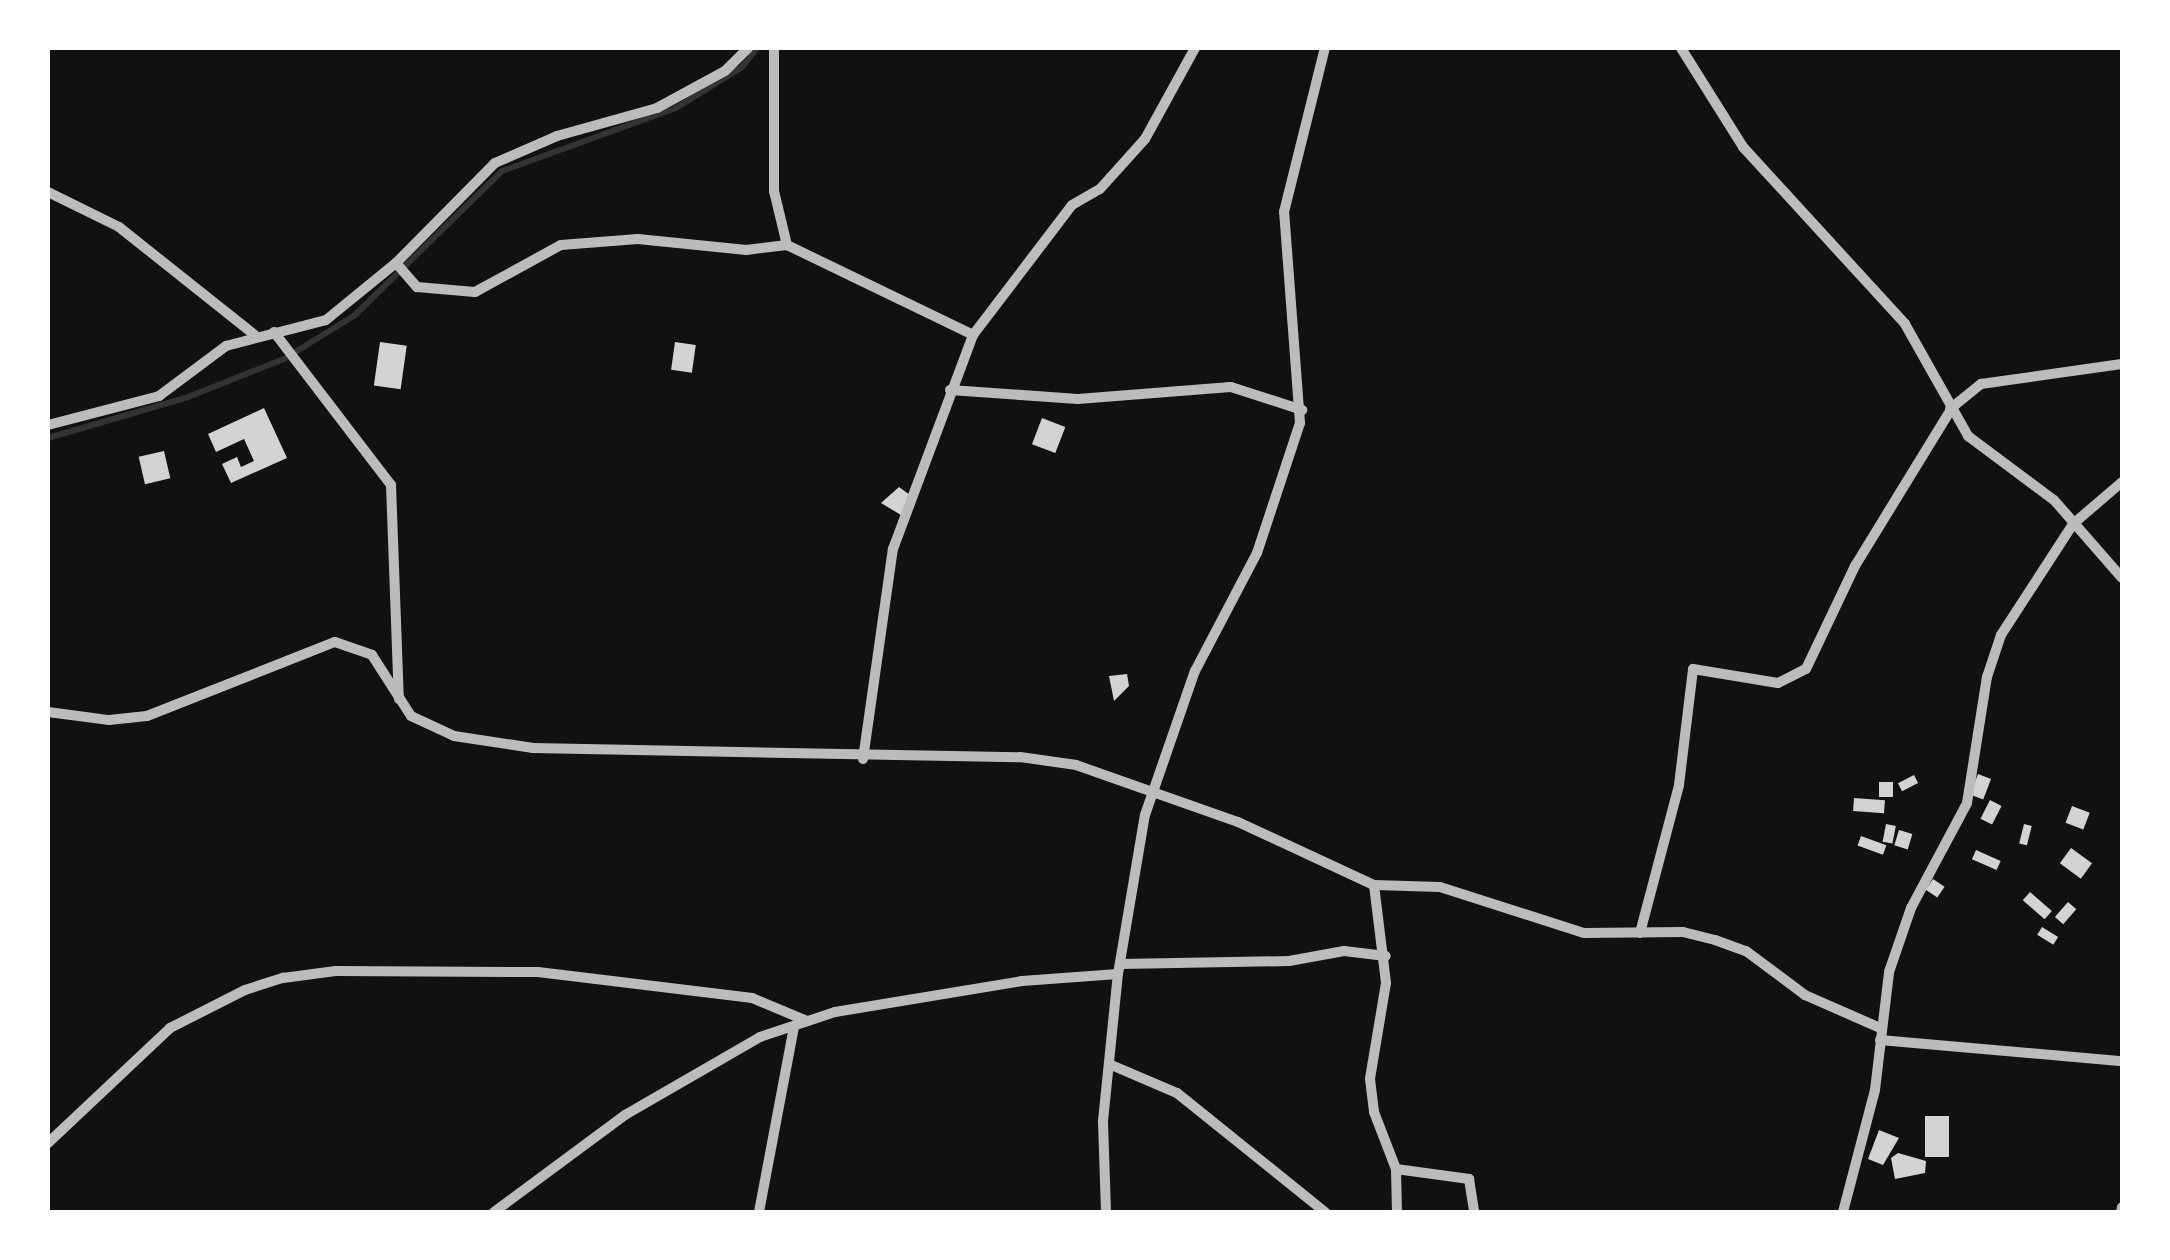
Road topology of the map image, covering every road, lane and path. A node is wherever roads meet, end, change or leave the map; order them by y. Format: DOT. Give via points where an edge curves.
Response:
graph roads {
  1 [pos="748,48"];
  2 [pos="774,48"];
  3 [pos="1195,48"];
  4 [pos="1326,48"];
  5 [pos="1680,48"];
  6 [pos="48,192"];
  7 [pos="787,246"];
  8 [pos="396,262"];
  9 [pos="274,332"];
  10 [pos="972,334"];
  11 [pos="255,336"];
  12 [pos="2122,364"];
  13 [pos="950,390"];
  14 [pos="1302,410"];
  15 [pos="1950,410"];
  16 [pos="48,426"];
  17 [pos="2122,482"];
  18 [pos="2074,524"];
  19 [pos="2122,578"];
  20 [pos="399,700"];
  21 [pos="48,712"];
  22 [pos="863,759"];
  23 [pos="1153,790"];
  24 [pos="1374,885"];
  25 [pos="1640,933"];
  26 [pos="1386,956"];
  27 [pos="1119,969"];
  28 [pos="807,1021"];
  29 [pos="794,1026"];
  30 [pos="1878,1027"];
  31 [pos="1880,1040"];
  32 [pos="2122,1061"];
  33 [pos="1109,1064"];
  34 [pos="48,1143"];
  35 [pos="1396,1169"];
  36 [pos="494,1212"];
  37 [pos="758,1212"];
  38 [pos="1106,1212"];
  39 [pos="1325,1212"];
  40 [pos="1397,1212"];
  41 [pos="1474,1212"];
  42 [pos="1843,1212"];
  1 -- 8 [label="street" via="725,70 657,108 556,136 496,163"];
  2 -- 7 [label="street" via="774,191"];
  3 -- 10 [label="street" via="1145,140 1100,189 1072,204"];
  4 -- 14 [label="street" via="1284,212"];
  5 -- 15 [label="street" via="1743,148 1905,324 1941,378"];
  6 -- 11 [label="street" via="119,228"];
  7 -- 8 [label="street" via="746,250 638,239 561,245 475,292 417,287"];
  7 -- 10 [label="street"];
  8 -- 9 [label="street" via="326,320"];
  9 -- 11 [label="street"];
  9 -- 20 [label="street" via="391,485"];
  10 -- 13 [label="street"];
  11 -- 16 [label="street" via="199,362 159,396"];
  12 -- 15 [label="street" via="1981,384"];
  13 -- 14 [label="street" via="1078,399 1231,388"];
  13 -- 22 [label="street" via="892,549"];
  14 -- 23 [label="street" via="1257,552 1195,671"];
  15 -- 18 [label="street" via="1968,436 2014,466"];
  15 -- 25 [label="street" via="1844,586 1806,670 1778,682 1693,669 1679,784"];
  17 -- 18 [label="street"];
  18 -- 19 [label="street"];
  18 -- 30 [label="street" via="2001,635 1987,677 1967,804 1911,908"];
  20 -- 21 [label="street" via="372,655 336,642 147,716 109,720"];
  20 -- 22 [label="street" via="410,716 454,736 533,748"];
  22 -- 23 [label="street" via="1020,757 1076,765"];
  23 -- 24 [label="street"];
  23 -- 27 [label="street"];
  24 -- 25 [label="street" via="1440,887 1584,933"];
  24 -- 26 [label="street"];
  25 -- 30 [label="street" via="1683,932 1746,951 1805,994"];
  26 -- 27 [label="street" via="1344,950 1289,961"];
  26 -- 35 [label="street" via="1370,1079"];
  27 -- 28 [label="street"];
  27 -- 33 [label="street"];
  28 -- 29 [label="street"];
  28 -- 34 [label="street" via="752,998 538,972 336,971 284,978 170,1028"];
  29 -- 36 [label="street" via="760,1037 625,1116"];
  29 -- 37 [label="street"];
  30 -- 31 [label="street"];
  31 -- 32 [label="street"];
  31 -- 42 [label="street" via="1875,1090"];
  33 -- 38 [label="street"];
  33 -- 39 [label="street" via="1176,1092"];
  35 -- 40 [label="street"];
  35 -- 41 [label="street" via="1470,1179"];
}
